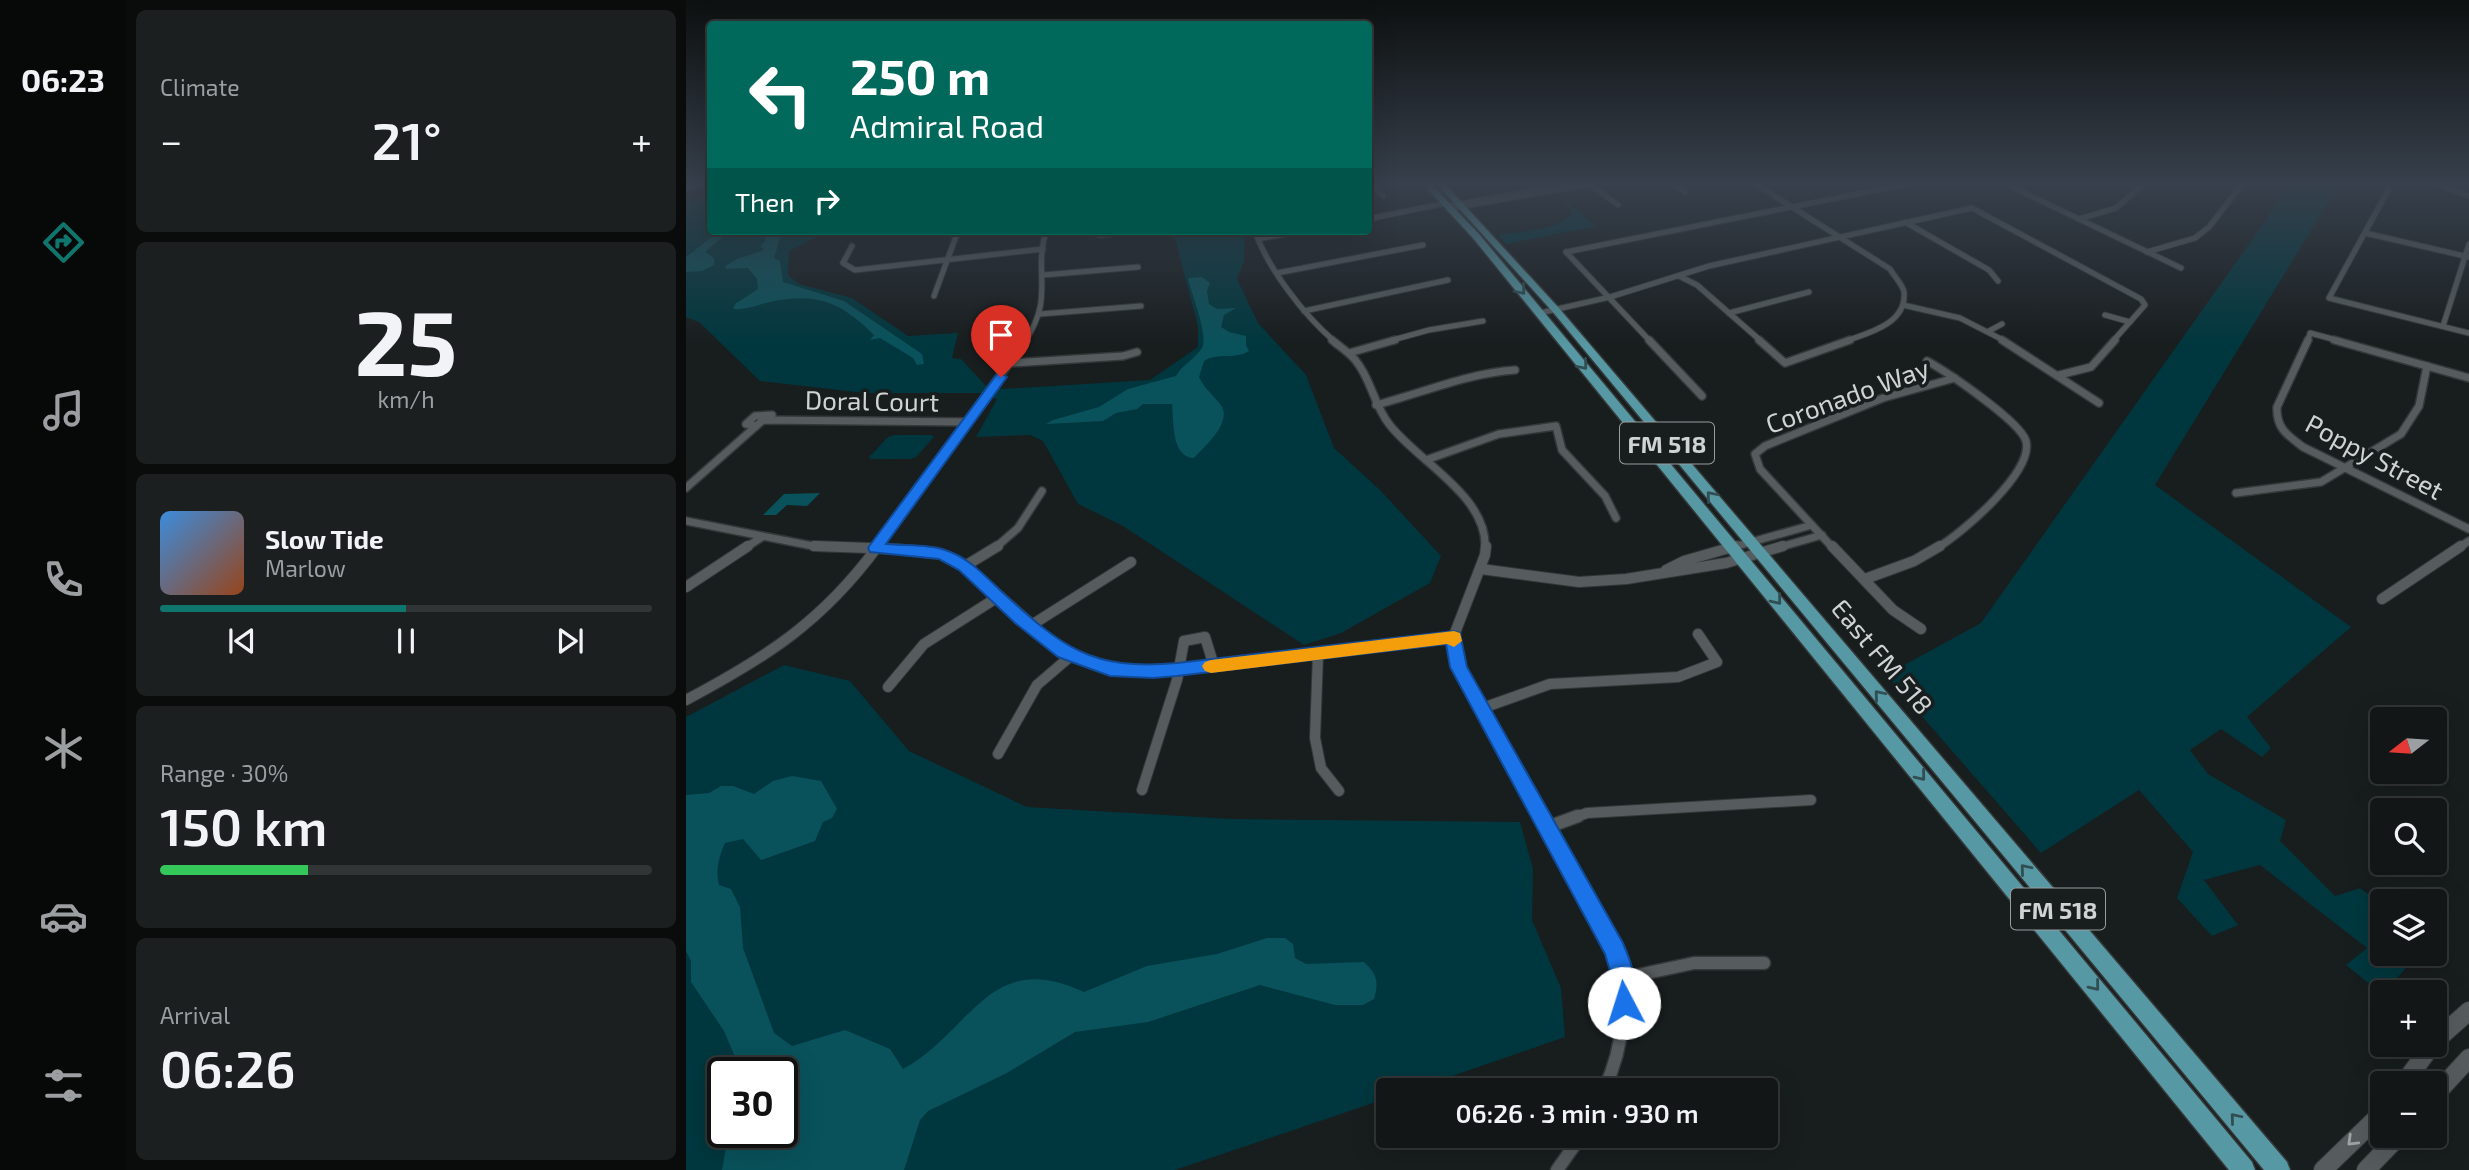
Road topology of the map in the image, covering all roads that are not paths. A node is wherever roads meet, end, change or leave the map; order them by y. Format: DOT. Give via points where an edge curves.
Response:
graph roads {
  1 [pos="956,238"];
  2 [pos="1045,238"];
  3 [pos="1257,238"];
  4 [pos="1481,238"];
  5 [pos="1486,238"];
  6 [pos="1637,238"];
  7 [pos="1833,238"];
  8 [pos="1842,238"];
  9 [pos="1932,238"];
  10 [pos="2026,238"];
  11 [pos="2117,238"];
  12 [pos="2195,238"];
  13 [pos="2363,238"];
  14 [pos="2385,238"];
  15 [pos="2469,244"];
  16 [pos="852,246"];
  17 [pos="1423,246"];
  18 [pos="1043,249"];
  19 [pos="2147,252"];
  20 [pos="2467,256"];
  21 [pos="947,261"];
  22 [pos="1138,267"];
  23 [pos="2181,268"];
  24 [pos="1277,273"];
  25 [pos="1043,275"];
  26 [pos="1679,276"];
  27 [pos="1448,281"];
  28 [pos="1998,281"];
  29 [pos="1809,292"];
  30 [pos="934,296"];
  31 [pos="1610,298"];
  32 [pos="1903,305"];
  33 [pos="1141,306"];
  34 [pos="1555,309"];
  35 [pos="1304,310"];
  36 [pos="1540,313"];
  37 [pos="1729,313"];
  38 [pos="1041,314"];
  39 [pos="2105,315"];
  40 [pos="1483,321"];
  41 [pos="2130,322"];
  42 [pos="2002,324"];
  43 [pos="2443,326"];
  44 [pos="1989,331"];
  45 [pos="2469,333"];
  46 [pos="1137,352"];
  47 [pos="1349,353"];
  48 [pos="1927,361"];
  49 [pos="1011,363"];
  50 [pos="2427,366"];
  51 [pos="1515,370"];
  52 [pos="2059,375"];
  53 [pos="1955,378"];
  54 [pos="2469,378"];
  55 [pos="1702,396"];
  56 [pos="2099,403"];
  57 [pos="1376,405"];
  58 [pos="968,422"];
  59 [pos="1426,460"];
  60 [pos="2342,467"];
  61 [pos="686,488"];
  62 [pos="1042,491"];
  63 [pos="2236,493"];
  64 [pos="1616,517"];
  65 [pos="686,521"];
  66 [pos="1812,525"];
  67 [pos="2469,529"];
  68 [pos="1822,535"];
  69 [pos="762,537"];
  70 [pos="2469,541"];
  71 [pos="875,548"];
  72 [pos="1747,551"];
  73 [pos="1131,562"];
  74 [pos="965,566"];
  75 [pos="1481,569"];
  76 [pos="1665,571"];
  77 [pos="1864,579"];
  78 [pos="686,587"];
  79 [pos="998,597"];
  80 [pos="2382,598"];
  81 [pos="1030,625"];
  82 [pos="1922,629"];
  83 [pos="1698,634"];
  84 [pos="1454,638"];
  85 [pos="1318,654"];
  86 [pos="1072,656"];
  87 [pos="1214,666"];
  88 [pos="1177,670"];
  89 [pos="888,687"];
  90 [pos="686,700"];
  91 [pos="1480,709"];
  92 [pos="998,754"];
  93 [pos="1142,790"];
  94 [pos="1339,792"];
  95 [pos="1811,800"];
  96 [pos="1548,827"];
  97 [pos="2062,929"];
  98 [pos="1764,963"];
  99 [pos="1624,978"];
  100 [pos="2469,1011"];
  101 [pos="2447,1031"];
  102 [pos="2469,1058"];
  103 [pos="1610,1078"];
  104 [pos="2447,1082"];
  105 [pos="2370,1125"];
  106 [pos="1573,1148"];
  107 [pos="2387,1148"];
  108 [pos="1557,1170"];
  109 [pos="2244,1170"];
  110 [pos="2279,1170"];
  111 [pos="2323,1170"];
  112 [pos="2366,1170"];
  1 -- 21 [label="street"];
  2 -- 18 [label="street"];
  3 -- 24 [label="street"];
  4 -- 36 [label="main road, East FM 518 / FM 518, one-way"];
  5 -- 34 [label="main road, East FM 518 / FM 518"];
  6 -- 31 [label="street" via="1566,252"];
  7 -- 26 [label="street"];
  8 -- 32 [label="street" via="1890,269 1904,290"];
  9 -- 28 [label="street" via="1989,270"];
  10 -- 41 [label="street" via="2141,299 2145,305"];
  11 -- 19 [label="street"];
  12 -- 19 [label="street"];
  13 -- 43 [label="street" via="2329,298"];
  14 -- 20 [label="street"];
  15 -- 20 [label="street"];
  16 -- 21 [label="street" via="843,263 855,270"];
  17 -- 24 [label="street"];
  18 -- 21 [label="street"];
  18 -- 25 [label="street"];
  19 -- 23 [label="street"];
  20 -- 43 [label="street"];
  21 -- 30 [label="street"];
  22 -- 25 [label="street"];
  24 -- 35 [label="street"];
  25 -- 38 [label="street"];
  26 -- 31 [label="street"];
  26 -- 37 [label="street"];
  27 -- 35 [label="street"];
  29 -- 37 [label="street"];
  31 -- 34 [label="street"];
  31 -- 55 [label="street"];
  32 -- 37 [label="street" via="1890,324 1784,363"];
  32 -- 44 [label="street" via="1960,318"];
  33 -- 38 [label="street"];
  34 -- 36 [label="street"];
  72 -- 34 [label="main road, East FM 518 / FM 518, one-way"];
  35 -- 47 [label="street"];
  36 -- 72 [label="main road, East FM 518 / FM 518, one-way"];
  38 -- 49 [label="street"];
  39 -- 41 [label="street"];
  40 -- 47 [label="street" via="1429,330"];
  41 -- 52 [label="street" via="2091,367"];
  42 -- 44 [label="street"];
  43 -- 45 [label="street"];
  44 -- 52 [label="street"];
  46 -- 49 [label="street"];
  47 -- 57 [label="street" via="1363,372"];
  48 -- 53 [label="street"];
  49 -- 58 [label="street"];
  50 -- 54 [label="street"];
  50 -- 60 [label="street" via="2419,406 2401,434"];
  50 -- 60 [label="street, Poppy Street" via="2310,333 2274,412 2281,428 2303,447"];
  51 -- 57 [label="street" via="1486,372"];
  52 -- 56 [label="street"];
  53 -- 66 [label="street, Coronado Way" via="1883,398 1755,454 1760,469"];
  53 -- 77 [label="street" via="2017,426 2027,439 2024,462 1971,524 1913,561"];
  57 -- 59 [label="street" via="1391,427"];
  58 -- 61 [label="street, Doral Court" via="763,420"];
  58 -- 71 [label="street"];
  59 -- 64 [label="street" via="1499,434 1556,426 1562,450 1605,496"];
  59 -- 75 [label="street" via="1481,519 1486,538"];
  60 -- 63 [label="street" via="2321,482"];
  60 -- 67 [label="street, Poppy Street"];
  62 -- 74 [label="street" via="1023,526"];
  65 -- 69 [label="street"];
  66 -- 68 [label="street"];
  66 -- 72 [label="street"];
  68 -- 72 [label="street"];
  68 -- 77 [label="street"];
  69 -- 71 [label="street" via="818,547"];
  69 -- 78 [label="street"];
  70 -- 80 [label="street"];
  71 -- 74 [label="street" via="942,554"];
  71 -- 90 [label="street" via="826,608 790,638 749,667"];
  72 -- 76 [label="street" via="1684,562"];
  72 -- 76 [label="street" via="1694,570"];
  72 -- 97 [label="main road, East FM 518 / FM 518"];
  73 -- 81 [label="street"];
  74 -- 79 [label="street"];
  75 -- 76 [label="street" via="1579,582"];
  75 -- 84 [label="street"];
  77 -- 82 [label="street" via="1893,610"];
  79 -- 81 [label="street"];
  79 -- 89 [label="street" via="925,644"];
  81 -- 86 [label="street"];
  83 -- 91 [label="street" via="1717,662 1678,677 1550,684"];
  84 -- 85 [label="street"];
  84 -- 91 [label="street" via="1458,667"];
  85 -- 87 [label="street"];
  85 -- 94 [label="street" via="1315,738 1321,768"];
  86 -- 88 [label="street" via="1110,670"];
  86 -- 92 [label="street" via="1037,685"];
  87 -- 88 [label="street"];
  87 -- 88 [label="street" via="1206,637 1200,637 1184,641"];
  88 -- 93 [label="street"];
  91 -- 96 [label="street"];
  95 -- 96 [label="street" via="1587,813"];
  96 -- 99 [label="street" via="1615,951"];
  97 -- 109 [label="main road, East FM 518 / FM 518, one-way"];
  110 -- 97 [label="main road, East FM 518 / FM 518, one-way"];
  98 -- 99 [label="street" via="1676,965"];
  99 -- 103 [label="street" via="1623,1028"];
  100 -- 101 [label="street"];
  102 -- 104 [label="street"];
  105 -- 111 [label="street, one-way"];
  106 -- 108 [label="street"];
  107 -- 112 [label="street"];
}
